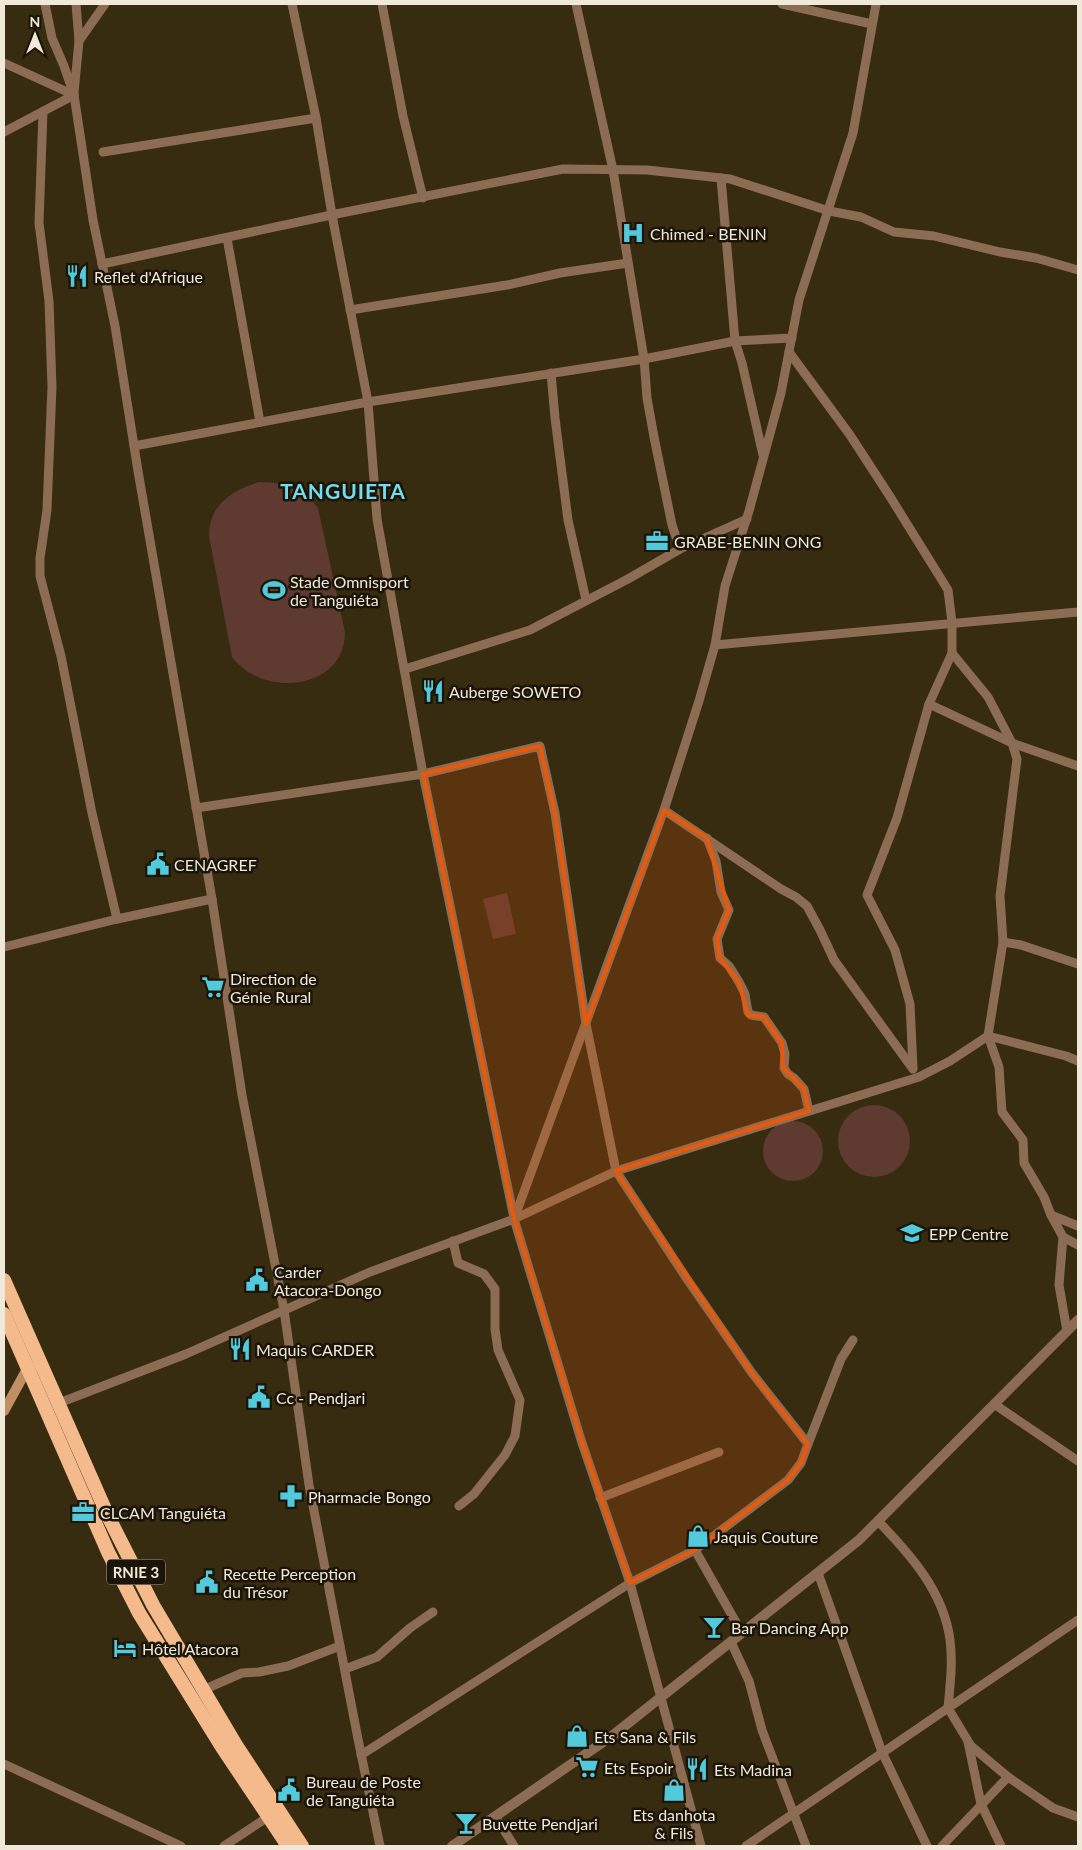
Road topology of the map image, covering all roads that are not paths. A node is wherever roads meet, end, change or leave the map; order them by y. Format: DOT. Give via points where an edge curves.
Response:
graph roads {
  1 [pos="45,4"];
  2 [pos="76,4"];
  3 [pos="105,4"];
  4 [pos="292,4"];
  5 [pos="382,4"];
  6 [pos="576,4"];
  7 [pos="782,4"];
  8 [pos="876,4"];
  9 [pos="872,24"];
  10 [pos="79,41"];
  11 [pos="4,63"];
  12 [pos="74,95"];
  13 [pos="43,112"];
  14 [pos="316,118"];
  15 [pos="4,132"];
  16 [pos="103,152"];
  17 [pos="613,170"];
  18 [pos="721,178"];
  19 [pos="423,198"];
  20 [pos="829,211"];
  21 [pos="332,215"];
  22 [pos="227,238"];
  23 [pos="628,263"];
  24 [pos="102,264"];
  25 [pos="1078,270"];
  26 [pos="350,310"];
  27 [pos="792,338"];
  28 [pos="735,341"];
  29 [pos="789,352"];
  30 [pos="644,359"];
  31 [pos="551,373"];
  32 [pos="368,402"];
  33 [pos="260,422"];
  34 [pos="134,446"];
  35 [pos="764,458"];
  36 [pos="747,519"];
  37 [pos="680,548"];
  38 [pos="586,600"];
  39 [pos="1078,612"];
  40 [pos="952,623"];
  41 [pos="715,645"];
  42 [pos="952,653"];
  43 [pos="405,669"];
  44 [pos="929,704"];
  45 [pos="1012,743"];
  46 [pos="1078,766"];
  47 [pos="423,774"];
  48 [pos="196,808"];
  49 [pos="664,810"];
  50 [pos="707,838"];
  51 [pos="212,899"];
  52 [pos="117,919"];
  53 [pos="1003,942"];
  54 [pos="4,947"];
  55 [pos="1078,964"];
  56 [pos="586,1024"];
  57 [pos="988,1036"];
  58 [pos="1078,1061"];
  59 [pos="913,1068"];
  60 [pos="920,1077"];
  61 [pos="809,1111"];
  62 [pos="616,1171"];
  63 [pos="1051,1215"];
  64 [pos="514,1219"];
  65 [pos="1078,1226"];
  66 [pos="1063,1238"];
  67 [pos="453,1241"];
  68 [pos="1078,1245"];
  69 [pos="4,1280"];
  70 [pos="284,1310"];
  71 [pos="4,1314"];
  72 [pos="1078,1320"];
  73 [pos="1067,1331"];
  74 [pos="853,1340"];
  75 [pos="42,1364"];
  76 [pos="27,1369"];
  77 [pos="59,1403"];
  78 [pos="994,1404"];
  79 [pos="4,1411"];
  80 [pos="808,1444"];
  81 [pos="719,1452"];
  82 [pos="1078,1461"];
  83 [pos="600,1498"];
  84 [pos="459,1506"];
  85 [pos="878,1521"];
  86 [pos="695,1550"];
  87 [pos="818,1573"];
  88 [pos="630,1583"];
  89 [pos="153,1605"];
  90 [pos="433,1612"];
  91 [pos="139,1613"];
  92 [pos="1078,1620"];
  93 [pos="742,1633"];
  94 [pos="731,1642"];
  95 [pos="340,1646"];
  96 [pos="345,1669"];
  97 [pos="203,1690"];
  98 [pos="661,1695"];
  99 [pos="948,1708"];
  100 [pos="968,1742"];
  101 [pos="882,1752"];
  102 [pos="361,1755"];
  103 [pos="4,1764"];
  104 [pos="1008,1777"];
  105 [pos="981,1804"];
  106 [pos="794,1815"];
  107 [pos="495,1816"];
  108 [pos="268,1817"];
  109 [pos="1078,1817"];
  110 [pos="181,1846"];
  111 [pos="224,1846"];
  112 [pos="288,1846"];
  113 [pos="302,1846"];
  114 [pos="380,1846"];
  115 [pos="452,1846"];
  116 [pos="514,1846"];
  117 [pos="701,1846"];
  118 [pos="746,1846"];
  119 [pos="806,1846"];
  120 [pos="927,1846"];
  121 [pos="942,1846"];
  122 [pos="1001,1846"];
  1 -- 12 [label="street" via="52,38"];
  2 -- 10 [label="street"];
  3 -- 10 [label="street"];
  4 -- 14 [label="street"];
  5 -- 19 [label="street" via="403,116"];
  6 -- 17 [label="street"];
  7 -- 9 [label="street"];
  8 -- 9 [label="street"];
  9 -- 20 [label="street" via="853,133"];
  10 -- 12 [label="street"];
  11 -- 12 [label="street"];
  12 -- 13 [label="street"];
  12 -- 24 [label="street"];
  13 -- 15 [label="street"];
  13 -- 52 [label="street" via="39,223 49,301 52,387 40,576 61,656"];
  14 -- 16 [label="street"];
  14 -- 21 [label="street"];
  17 -- 18 [label="street" via="647,170"];
  17 -- 19 [label="street" via="563,169"];
  17 -- 23 [label="street"];
  18 -- 20 [label="street"];
  18 -- 28 [label="street"];
  19 -- 21 [label="street"];
  20 -- 25 [label="street" via="862,217 894,232 934,236"];
  20 -- 27 [label="street" via="799,300"];
  21 -- 22 [label="street"];
  21 -- 26 [label="street"];
  22 -- 24 [label="street"];
  22 -- 33 [label="street"];
  23 -- 26 [label="street"];
  23 -- 30 [label="street"];
  24 -- 34 [label="street"];
  26 -- 32 [label="street"];
  27 -- 28 [label="street"];
  27 -- 29 [label="street"];
  28 -- 30 [label="street"];
  28 -- 35 [label="street"];
  29 -- 35 [label="street"];
  29 -- 40 [label="street" via="850,435 948,590"];
  30 -- 31 [label="street"];
  30 -- 37 [label="street" via="654,437 672,525"];
  31 -- 32 [label="street"];
  31 -- 38 [label="street" via="568,520"];
  32 -- 33 [label="street"];
  32 -- 43 [label="street" via="377,519"];
  33 -- 34 [label="street"];
  34 -- 48 [label="street"];
  35 -- 36 [label="street"];
  36 -- 37 [label="street"];
  36 -- 41 [label="street" via="725,586"];
  37 -- 38 [label="street"];
  38 -- 43 [label="street" via="530,630"];
  39 -- 40 [label="street"];
  40 -- 41 [label="street"];
  40 -- 42 [label="street"];
  41 -- 49 [label="street"];
  42 -- 44 [label="street"];
  42 -- 45 [label="street" via="988,697"];
  43 -- 47 [label="street"];
  44 -- 45 [label="street"];
  44 -- 59 [label="street" via="897,818 867,895 896,950 910,1004"];
  45 -- 46 [label="street"];
  45 -- 53 [label="street" via="1018,759 1000,896"];
  47 -- 48 [label="street"];
  47 -- 56 [label="street" via="540,746 555,813"];
  47 -- 64 [label="street"];
  48 -- 51 [label="street"];
  49 -- 50 [label="street"];
  49 -- 56 [label="street"];
  50 -- 59 [label="street" via="806,906 834,960"];
  50 -- 61 [label="street" via="729,910 717,939 720,958 739,982 748,1012 764,1017 782,1044 786,1054 784,1068 804,1089"];
  51 -- 52 [label="street"];
  51 -- 70 [label="street" via="242,1095"];
  52 -- 54 [label="street"];
  53 -- 55 [label="street"];
  53 -- 57 [label="street"];
  56 -- 62 [label="street"];
  56 -- 64 [label="street"];
  57 -- 58 [label="street"];
  57 -- 60 [label="street"];
  57 -- 63 [label="street" via="999,1067 1002,1112 1023,1140 1024,1163"];
  59 -- 60 [label="street"];
  60 -- 61 [label="street"];
  61 -- 62 [label="street"];
  62 -- 64 [label="street"];
  62 -- 80 [label="street" via="752,1374"];
  63 -- 65 [label="street"];
  63 -- 66 [label="street"];
  64 -- 67 [label="street"];
  64 -- 83 [label="street"];
  66 -- 68 [label="street"];
  66 -- 73 [label="street" via="1059,1285"];
  67 -- 70 [label="street" via="370,1272"];
  67 -- 84 [label="street" via="458,1263 484,1274 495,1289 498,1350 520,1400 515,1436 508,1449 474,1494"];
  69 -- 75 [label="highway, RNIE 3"];
  70 -- 77 [label="street" via="186,1354"];
  70 -- 95 [label="street" via="309,1485"];
  71 -- 76 [label="highway, RNIE 3"];
  72 -- 73 [label="street"];
  73 -- 78 [label="street"];
  74 -- 80 [label="street" via="841,1359"];
  75 -- 76 [label="main road"];
  75 -- 77 [label="highway, RNIE 3"];
  76 -- 79 [label="main road"];
  76 -- 91 [label="highway, RNIE 3" via="108,1552"];
  77 -- 89 [label="highway, RNIE 3" via="108,1516"];
  78 -- 82 [label="street"];
  78 -- 85 [label="street"];
  80 -- 86 [label="street" via="801,1463 788,1480"];
  81 -- 83 [label="street"];
  83 -- 88 [label="street"];
  85 -- 87 [label="street"];
  85 -- 99 [label="street" via="908,1552 938,1599 950,1638"];
  86 -- 88 [label="street"];
  86 -- 93 [label="street"];
  87 -- 93 [label="street"];
  87 -- 101 [label="street"];
  88 -- 98 [label="street"];
  88 -- 102 [label="street"];
  89 -- 91 [label="highway"];
  89 -- 97 [label="highway, RNIE 3"];
  90 -- 96 [label="street" via="377,1657"];
  91 -- 108 [label="highway, RNIE 3"];
  92 -- 99 [label="street"];
  93 -- 94 [label="street"];
  94 -- 98 [label="street"];
  94 -- 106 [label="street" via="749,1681 762,1730"];
  95 -- 96 [label="street"];
  95 -- 97 [label="street" via="288,1666 242,1673"];
  96 -- 102 [label="street"];
  97 -- 113 [label="highway, RNIE 3"];
  98 -- 107 [label="street" via="612,1736"];
  98 -- 117 [label="street"];
  99 -- 100 [label="street"];
  99 -- 101 [label="street"];
  100 -- 104 [label="street"];
  100 -- 105 [label="street"];
  101 -- 106 [label="street"];
  101 -- 120 [label="street"];
  102 -- 114 [label="street"];
  103 -- 110 [label="street"];
  104 -- 105 [label="street"];
  104 -- 109 [label="street" via="1053,1808"];
  105 -- 121 [label="street"];
  105 -- 122 [label="street"];
  106 -- 118 [label="street"];
  106 -- 119 [label="street"];
  107 -- 115 [label="street"];
  107 -- 116 [label="street"];
  108 -- 111 [label="street"];
  108 -- 112 [label="highway, RNIE 3"];
}
